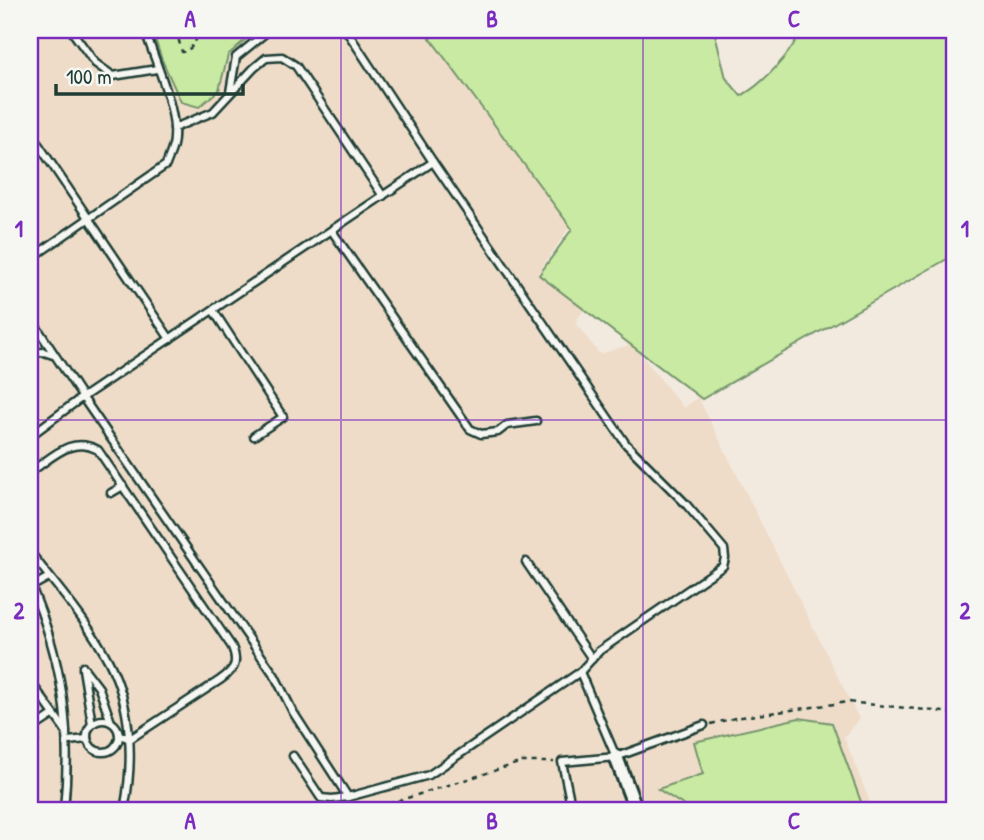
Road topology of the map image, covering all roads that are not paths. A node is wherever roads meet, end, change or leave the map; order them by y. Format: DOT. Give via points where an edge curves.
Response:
graph roads {
  1 [pos="71,30"];
  2 [pos="145,30"];
  3 [pos="269,30"];
  4 [pos="346,30"];
  5 [pos="157,69"];
  6 [pos="230,94"];
  7 [pos="174,128"];
  8 [pos="30,132"];
  9 [pos="433,162"];
  10 [pos="383,196"];
  11 [pos="89,219"];
  12 [pos="332,230"];
  13 [pos="30,259"];
  14 [pos="213,310"];
  15 [pos="30,317"];
  16 [pos="170,339"];
  17 [pos="30,353"];
  18 [pos="55,356"];
  19 [pos="83,398"];
  20 [pos="536,421"];
  21 [pos="30,436"];
  22 [pos="254,436"];
  23 [pos="30,472"];
  24 [pos="123,486"];
  25 [pos="111,493"];
  26 [pos="30,552"];
  27 [pos="526,562"];
  28 [pos="49,577"];
  29 [pos="30,585"];
  30 [pos="592,659"];
  31 [pos="580,672"];
  32 [pos="30,681"];
  33 [pos="53,715"];
  34 [pos="111,722"];
  35 [pos="92,724"];
  36 [pos="704,725"];
  37 [pos="30,732"];
  38 [pos="67,732"];
  39 [pos="120,736"];
  40 [pos="87,739"];
  41 [pos="131,739"];
  42 [pos="68,741"];
  43 [pos="30,744"];
  44 [pos="293,756"];
  45 [pos="616,757"];
  46 [pos="348,797"];
  47 [pos="636,809"];
  48 [pos="64,810"];
  49 [pos="124,810"];
  50 [pos="572,810"];
  1 -- 5 [label="lane" via="95,63 113,76"];
  2 -- 5 [label="lane"];
  3 -- 6 [label="lane" via="236,57"];
  4 -- 9 [label="lane"];
  5 -- 7 [label="lane"];
  6 -- 7 [label="lane" via="213,112"];
  6 -- 10 [label="lane" via="266,58 282,57 296,66"];
  7 -- 11 [label="lane" via="166,165"];
  8 -- 11 [label="lane"];
  9 -- 10 [label="lane"];
  9 -- 30 [label="lane" via="626,444 724,549 723,566"];
  10 -- 12 [label="lane"];
  11 -- 13 [label="lane"];
  11 -- 16 [label="lane"];
  12 -- 14 [label="lane"];
  12 -- 20 [label="lane" via="470,429 481,434 498,432 507,425"];
  14 -- 16 [label="lane"];
  14 -- 22 [label="lane" via="283,417"];
  15 -- 18 [label="lane"];
  16 -- 19 [label="lane"];
  17 -- 18 [label="lane"];
  18 -- 19 [label="lane"];
  19 -- 21 [label="lane"];
  19 -- 46 [label="lane" via="275,676"];
  23 -- 24 [label="lane" via="79,443 97,450"];
  24 -- 25 [label="lane"];
  24 -- 41 [label="lane" via="236,657 232,671"];
  26 -- 28 [label="lane"];
  27 -- 30 [label="lane"];
  28 -- 29 [label="lane"];
  28 -- 41 [label="lane" via="110,663"];
  29 -- 38 [label="lane" via="57,665"];
  30 -- 31 [label="lane"];
  31 -- 45 [label="lane"];
  31 -- 46 [label="lane" via="429,775"];
  32 -- 33 [label="lane"];
  33 -- 37 [label="lane"];
  33 -- 38 [label="lane"];
  34 -- 35 [label="lane"];
  34 -- 35 [label="lane" via="99,688 83,667"];
  34 -- 39 [label="lane"];
  35 -- 40 [label="lane"];
  36 -- 45 [label="lane"];
  37 -- 43 [label="lane" via="34,741"];
  38 -- 42 [label="lane"];
  39 -- 40 [label="lane" via="107,752 96,751"];
  39 -- 41 [label="lane"];
  40 -- 42 [label="lane"];
  41 -- 49 [label="lane"];
  42 -- 48 [label="lane"];
  44 -- 46 [label="lane" via="321,799"];
  45 -- 47 [label="street"];
  45 -- 50 [label="lane" via="562,762"];
}
